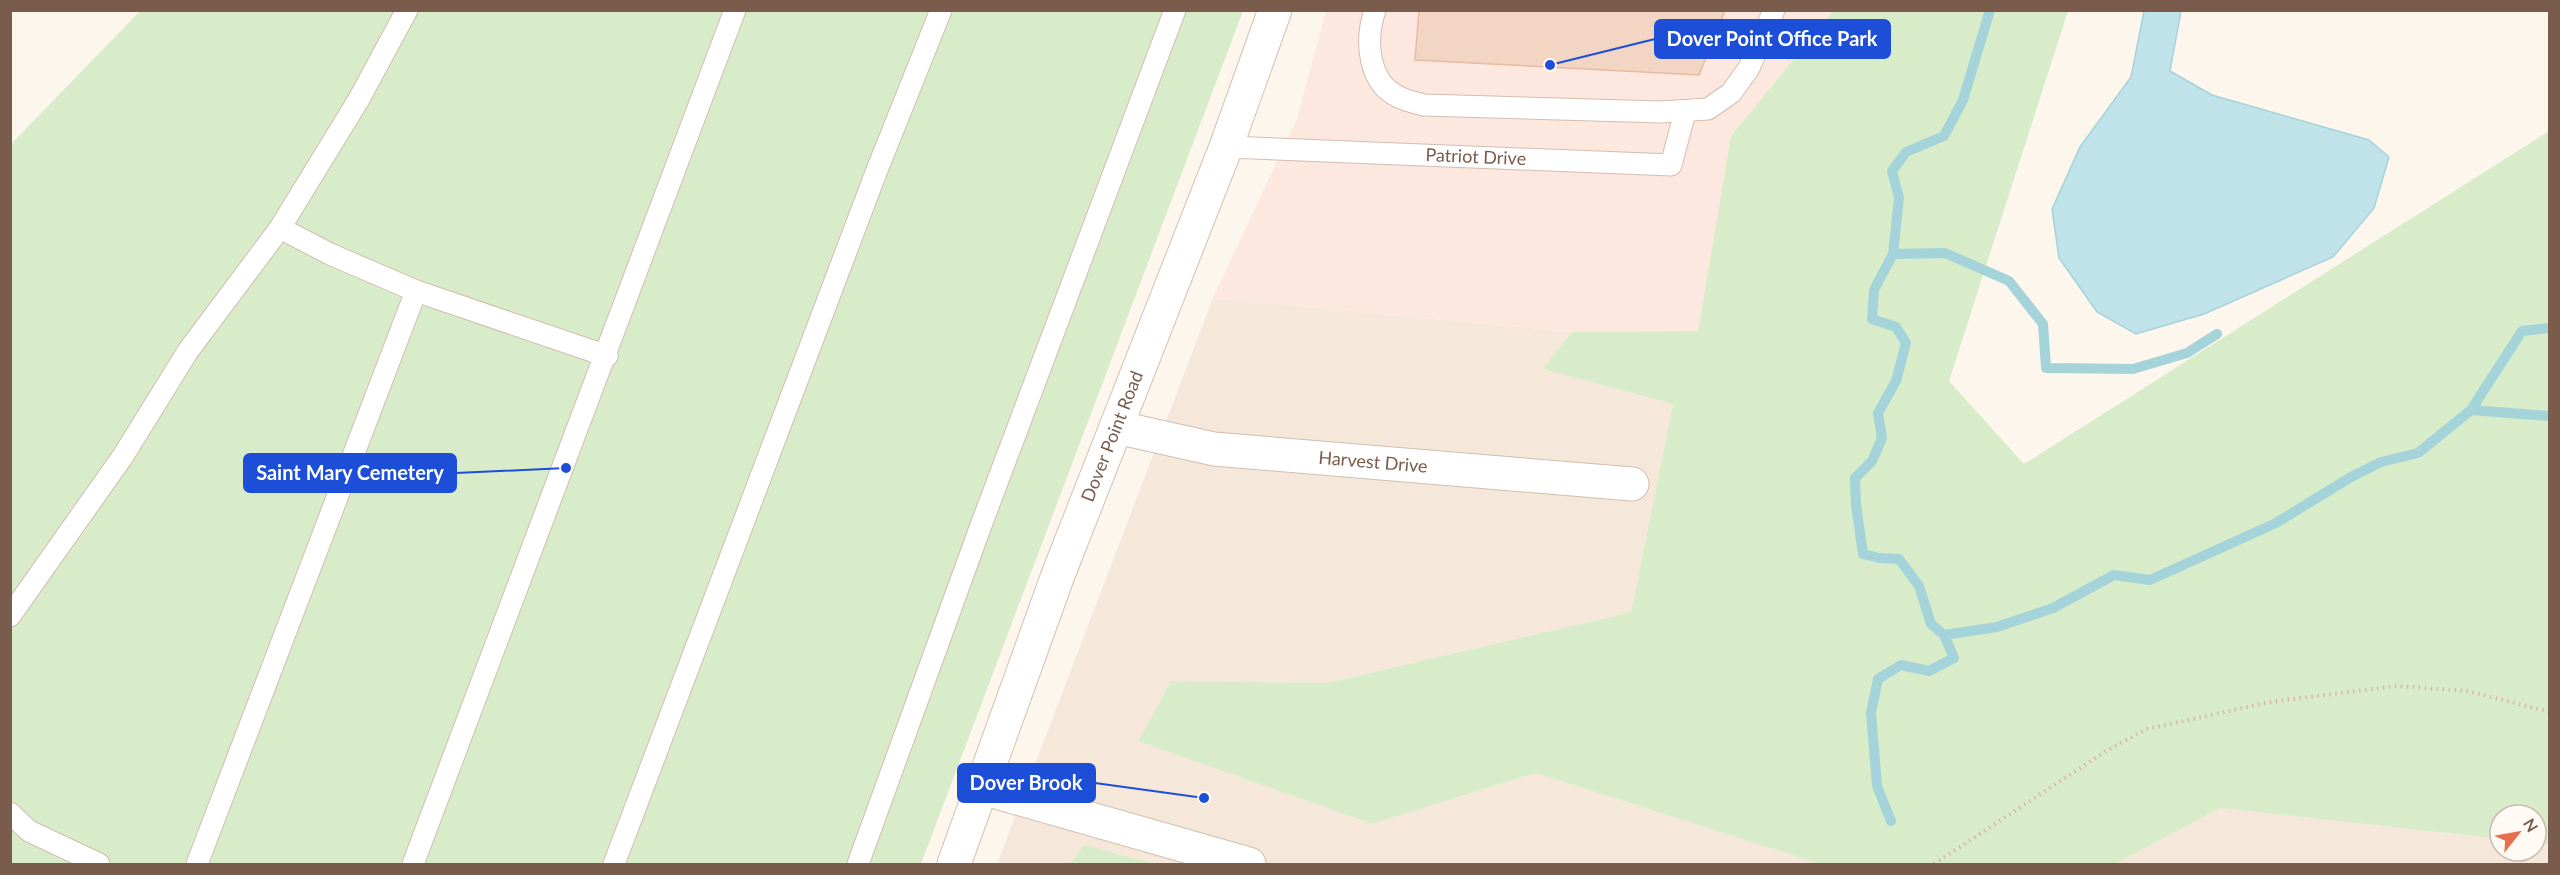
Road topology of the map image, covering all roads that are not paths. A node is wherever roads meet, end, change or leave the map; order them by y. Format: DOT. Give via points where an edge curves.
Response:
graph roads {
  1 [pos="407,10"];
  2 [pos="735,10"];
  3 [pos="941,10"];
  4 [pos="1175,10"];
  5 [pos="1275,10"];
  6 [pos="1375,10"];
  7 [pos="1774,10"];
  8 [pos="1685,112"];
  9 [pos="1226,147"];
  10 [pos="280,228"];
  11 [pos="416,291"];
  12 [pos="606,356"];
  13 [pos="1116,427"];
  14 [pos="1632,484"];
  15 [pos="10,616"];
  16 [pos="982,788"];
  17 [pos="10,813"];
  18 [pos="99,864"];
  19 [pos="197,864"];
  20 [pos="412,864"];
  21 [pos="614,864"];
  22 [pos="858,864"];
  23 [pos="954,864"];
  24 [pos="1249,864"];
  1 -- 10 [label="lane" via="359,99"];
  2 -- 12 [label="lane"];
  3 -- 21 [label="lane"];
  4 -- 22 [label="lane"];
  5 -- 9 [label="main road, Dover Point Road"];
  6 -- 8 [label="lane" via="1370,24 1369,56 1379,80 1398,98 1424,105"];
  7 -- 8 [label="lane" via="1749,68 1731,93 1708,109"];
  8 -- 9 [label="lane, Patriot Drive" via="1671,165"];
  9 -- 13 [label="main road, Dover Point Road"];
  10 -- 11 [label="lane"];
  10 -- 15 [label="lane" via="188,351 123,456"];
  11 -- 12 [label="lane"];
  11 -- 19 [label="lane"];
  12 -- 20 [label="lane"];
  13 -- 14 [label="main road, Harvest Drive" via="1214,449"];
  13 -- 16 [label="main road, Dover Point Road"];
  16 -- 23 [label="main road, Dover Point Road"];
  16 -- 24 [label="main road"];
  17 -- 18 [label="lane" via="29,831"];
}
